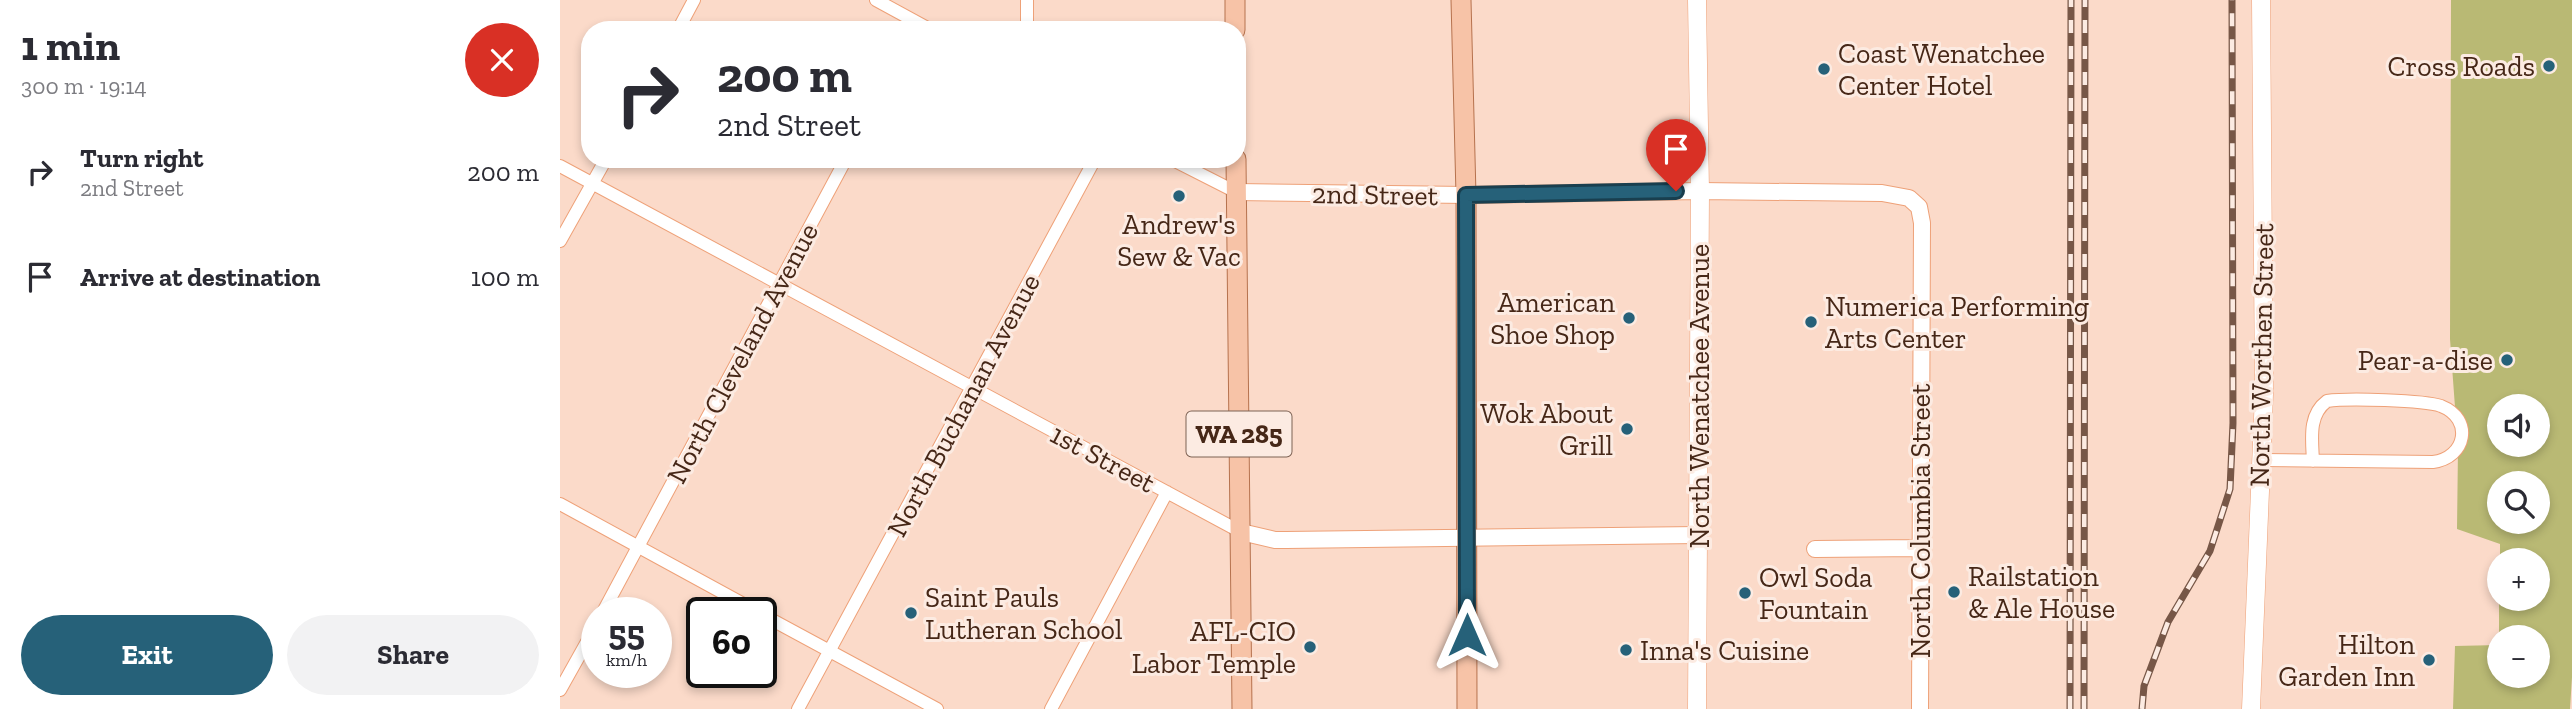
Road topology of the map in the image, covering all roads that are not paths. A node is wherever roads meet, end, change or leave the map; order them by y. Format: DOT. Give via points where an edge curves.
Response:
graph roads {
  1 [pos="694,0"];
  2 [pos="876,0"];
  3 [pos="1027,0"];
  4 [pos="1235,0"];
  5 [pos="1461,0"];
  6 [pos="1697,0"];
  7 [pos="2261,0"];
  8 [pos="683,21"];
  9 [pos="910,21"];
  10 [pos="1027,21"];
  11 [pos="1235,21"];
  12 [pos="560,166"];
  13 [pos="601,168"];
  14 [pos="841,168"];
  15 [pos="1090,168"];
  16 [pos="1189,168"];
  17 [pos="1236,168"];
  18 [pos="593,183"];
  19 [pos="1700,191"];
  20 [pos="1236,192"];
  21 [pos="1466,195"];
  22 [pos="1919,208"];
  23 [pos="560,241"];
  24 [pos="779,283"];
  25 [pos="972,389"];
  26 [pos="2262,460"];
  27 [pos="2313,461"];
  28 [pos="1167,492"];
  29 [pos="560,505"];
  30 [pos="1241,532"];
  31 [pos="1699,535"];
  32 [pos="1467,538"];
  33 [pos="638,548"];
  34 [pos="1919,548"];
  35 [pos="1815,549"];
  36 [pos="611,597"];
  37 [pos="730,597"];
  38 [pos="777,622"];
  39 [pos="830,651"];
  40 [pos="581,653"];
  41 [pos="560,691"];
  42 [pos="798,709"];
  43 [pos="937,709"];
  44 [pos="1051,709"];
  45 [pos="1242,709"];
  46 [pos="1467,709"];
  47 [pos="1697,709"];
  48 [pos="1920,709"];
  49 [pos="2251,709"];
  1 -- 8 [label="street"];
  2 -- 9 [label="street"];
  3 -- 10 [label="street"];
  4 -- 11 [label="main road"];
  5 -- 21 [label="main road"];
  6 -- 19 [label="main road, North Wenatchee Avenue"];
  7 -- 26 [label="main road, North Worthen Street"];
  12 -- 18 [label="street, 1st Street"];
  13 -- 18 [label="street"];
  14 -- 24 [label="street, North Cleveland Avenue"];
  15 -- 25 [label="street, North Buchanan Avenue"];
  16 -- 20 [label="street, 2nd Street"];
  17 -- 20 [label="main road, WA 285"];
  18 -- 23 [label="street"];
  18 -- 24 [label="street, 1st Street"];
  19 -- 21 [label="street, 2nd Street"];
  19 -- 22 [label="street, 2nd Street" via="1882,193 1903,195"];
  19 -- 31 [label="main road, North Wenatchee Avenue"];
  20 -- 21 [label="street, 2nd Street"];
  20 -- 30 [label="main road, WA 285"];
  21 -- 32 [label="main road"];
  22 -- 34 [label="street, North Columbia Street"];
  24 -- 25 [label="street, 1st Street"];
  24 -- 33 [label="street, North Cleveland Avenue"];
  25 -- 28 [label="street, 1st Street"];
  25 -- 39 [label="street, North Buchanan Avenue"];
  26 -- 27 [label="street"];
  26 -- 49 [label="main road, North Worthen Street"];
  27 -- 27 [label="street" via="2440,461 2458,448 2462,427 2454,414 2433,404 2327,401 2317,411 2312,427"];
  28 -- 30 [label="street, 1st Street"];
  28 -- 44 [label="street"];
  29 -- 33 [label="street"];
  30 -- 32 [label="street, 1st Street" via="1275,540"];
  30 -- 45 [label="main road, WA 285"];
  31 -- 32 [label="street, 1st Street"];
  31 -- 47 [label="main road, North Wenatchee Avenue"];
  32 -- 46 [label="main road"];
  33 -- 36 [label="street, North Cleveland Avenue"];
  33 -- 37 [label="street"];
  34 -- 35 [label="street"];
  34 -- 48 [label="street, North Columbia Street"];
  38 -- 39 [label="street"];
  39 -- 42 [label="street, North Buchanan Avenue"];
  39 -- 43 [label="street"];
  40 -- 41 [label="street"];
}
